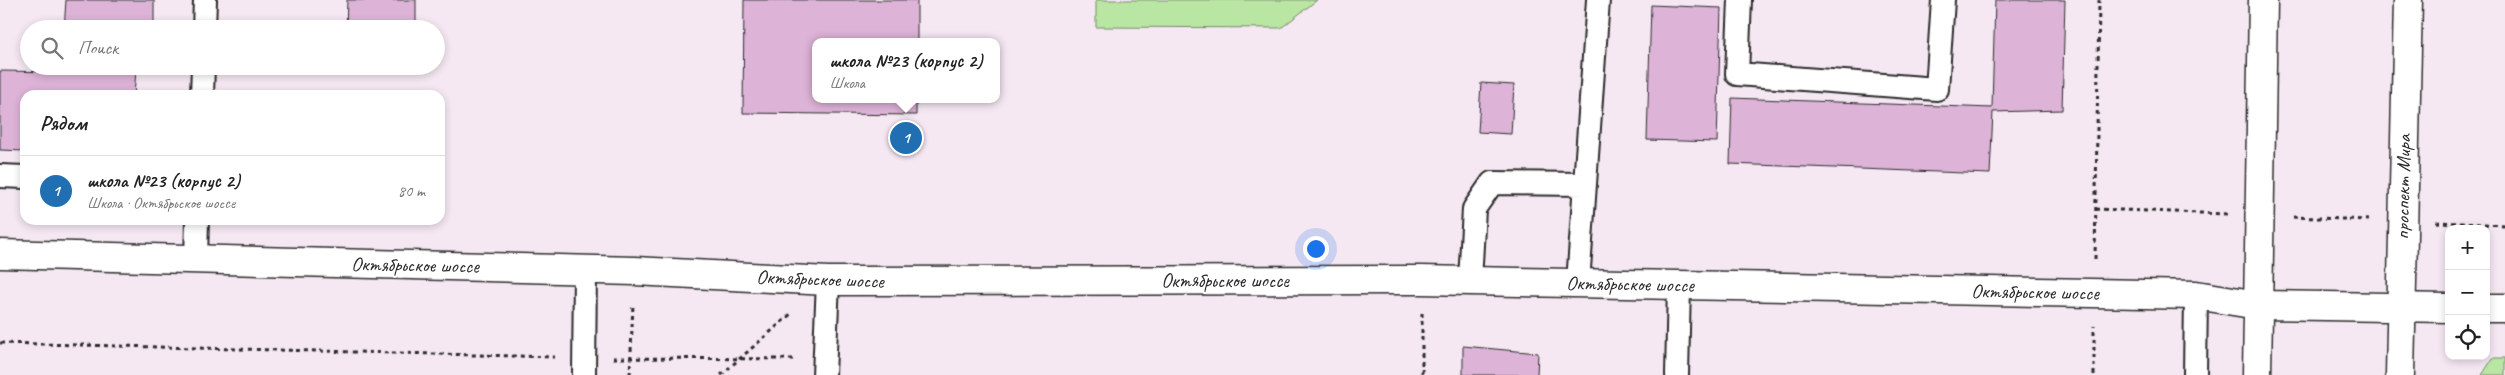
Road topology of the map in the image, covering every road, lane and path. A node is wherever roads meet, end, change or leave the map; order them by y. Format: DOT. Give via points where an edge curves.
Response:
graph roads {
  1 [pos="205,0"];
  2 [pos="1740,0"];
  3 [pos="1943,0"];
  4 [pos="2099,0"];
  5 [pos="2263,0"];
  6 [pos="2408,0"];
  7 [pos="1595,3"];
  8 [pos="204,20"];
  9 [pos="203,75"];
  10 [pos="202,90"];
  11 [pos="0,176"];
  12 [pos="20,177"];
  13 [pos="1585,184"];
  14 [pos="2096,209"];
  15 [pos="2259,216"];
  16 [pos="2403,221"];
  17 [pos="197,225"];
  18 [pos="2505,225"];
  19 [pos="0,254"];
  20 [pos="196,260"];
  21 [pos="585,270"];
  22 [pos="635,271"];
  23 [pos="1421,280"];
  24 [pos="828,281"];
  25 [pos="1470,281"];
  26 [pos="1578,283"];
  27 [pos="1680,285"];
  28 [pos="2094,293"];
  29 [pos="2196,295"];
  30 [pos="2258,305"];
  31 [pos="2445,308"];
  32 [pos="2490,308"];
  33 [pos="2505,308"];
  34 [pos="2401,309"];
  35 [pos="0,342"];
  36 [pos="740,358"];
  37 [pos="631,359"];
  38 [pos="584,366"];
  39 [pos="825,369"];
  40 [pos="630,375"];
  41 [pos="721,375"];
  42 [pos="1422,375"];
  43 [pos="1677,375"];
  44 [pos="2094,375"];
  45 [pos="2195,375"];
  46 [pos="2257,375"];
  47 [pos="2400,375"];
  1 -- 8 [label="lane"];
  2 -- 3 [label="lane" via="1737,74 1937,89"];
  4 -- 14 [label="path"];
  5 -- 15 [label="street"];
  6 -- 16 [label="street, проспект Мира"];
  7 -- 13 [label="lane"];
  9 -- 10 [label="lane"];
  11 -- 12 [label="lane"];
  13 -- 25 [label="lane" via="1492,183 1474,208"];
  13 -- 26 [label="lane"];
  14 -- 15 [label="path"];
  14 -- 28 [label="path"];
  15 -- 16 [label="path"];
  15 -- 30 [label="street"];
  16 -- 18 [label="path"];
  16 -- 34 [label="street, проспект Мира"];
  17 -- 20 [label="lane"];
  19 -- 20 [label="street, Октябрьское шоссе"];
  20 -- 21 [label="street, Октябрьское шоссе"];
  21 -- 22 [label="street, Октябрьское шоссе"];
  21 -- 38 [label="lane"];
  22 -- 24 [label="street, Октябрьское шоссе"];
  22 -- 37 [label="path"];
  23 -- 24 [label="street, Октябрьское шоссе"];
  23 -- 25 [label="street, Октябрьское шоссе"];
  23 -- 42 [label="path"];
  24 -- 36 [label="path"];
  24 -- 39 [label="lane"];
  25 -- 26 [label="street, Октябрьское шоссе"];
  26 -- 27 [label="street, Октябрьское шоссе"];
  27 -- 28 [label="street, Октябрьское шоссе"];
  27 -- 43 [label="lane"];
  28 -- 29 [label="street, Октябрьское шоссе"];
  28 -- 44 [label="path"];
  29 -- 30 [label="street, Октябрьское шоссе"];
  29 -- 45 [label="lane"];
  30 -- 34 [label="street, Октябрьское шоссе"];
  30 -- 46 [label="street"];
  31 -- 34 [label="street, Октябрьское шоссе"];
  32 -- 33 [label="street"];
  34 -- 47 [label="street, проспект Мира"];
  35 -- 38 [label="path"];
  36 -- 37 [label="path"];
  36 -- 39 [label="path" via="801,359"];
  36 -- 41 [label="path"];
  37 -- 38 [label="path"];
  37 -- 40 [label="path"];
}
